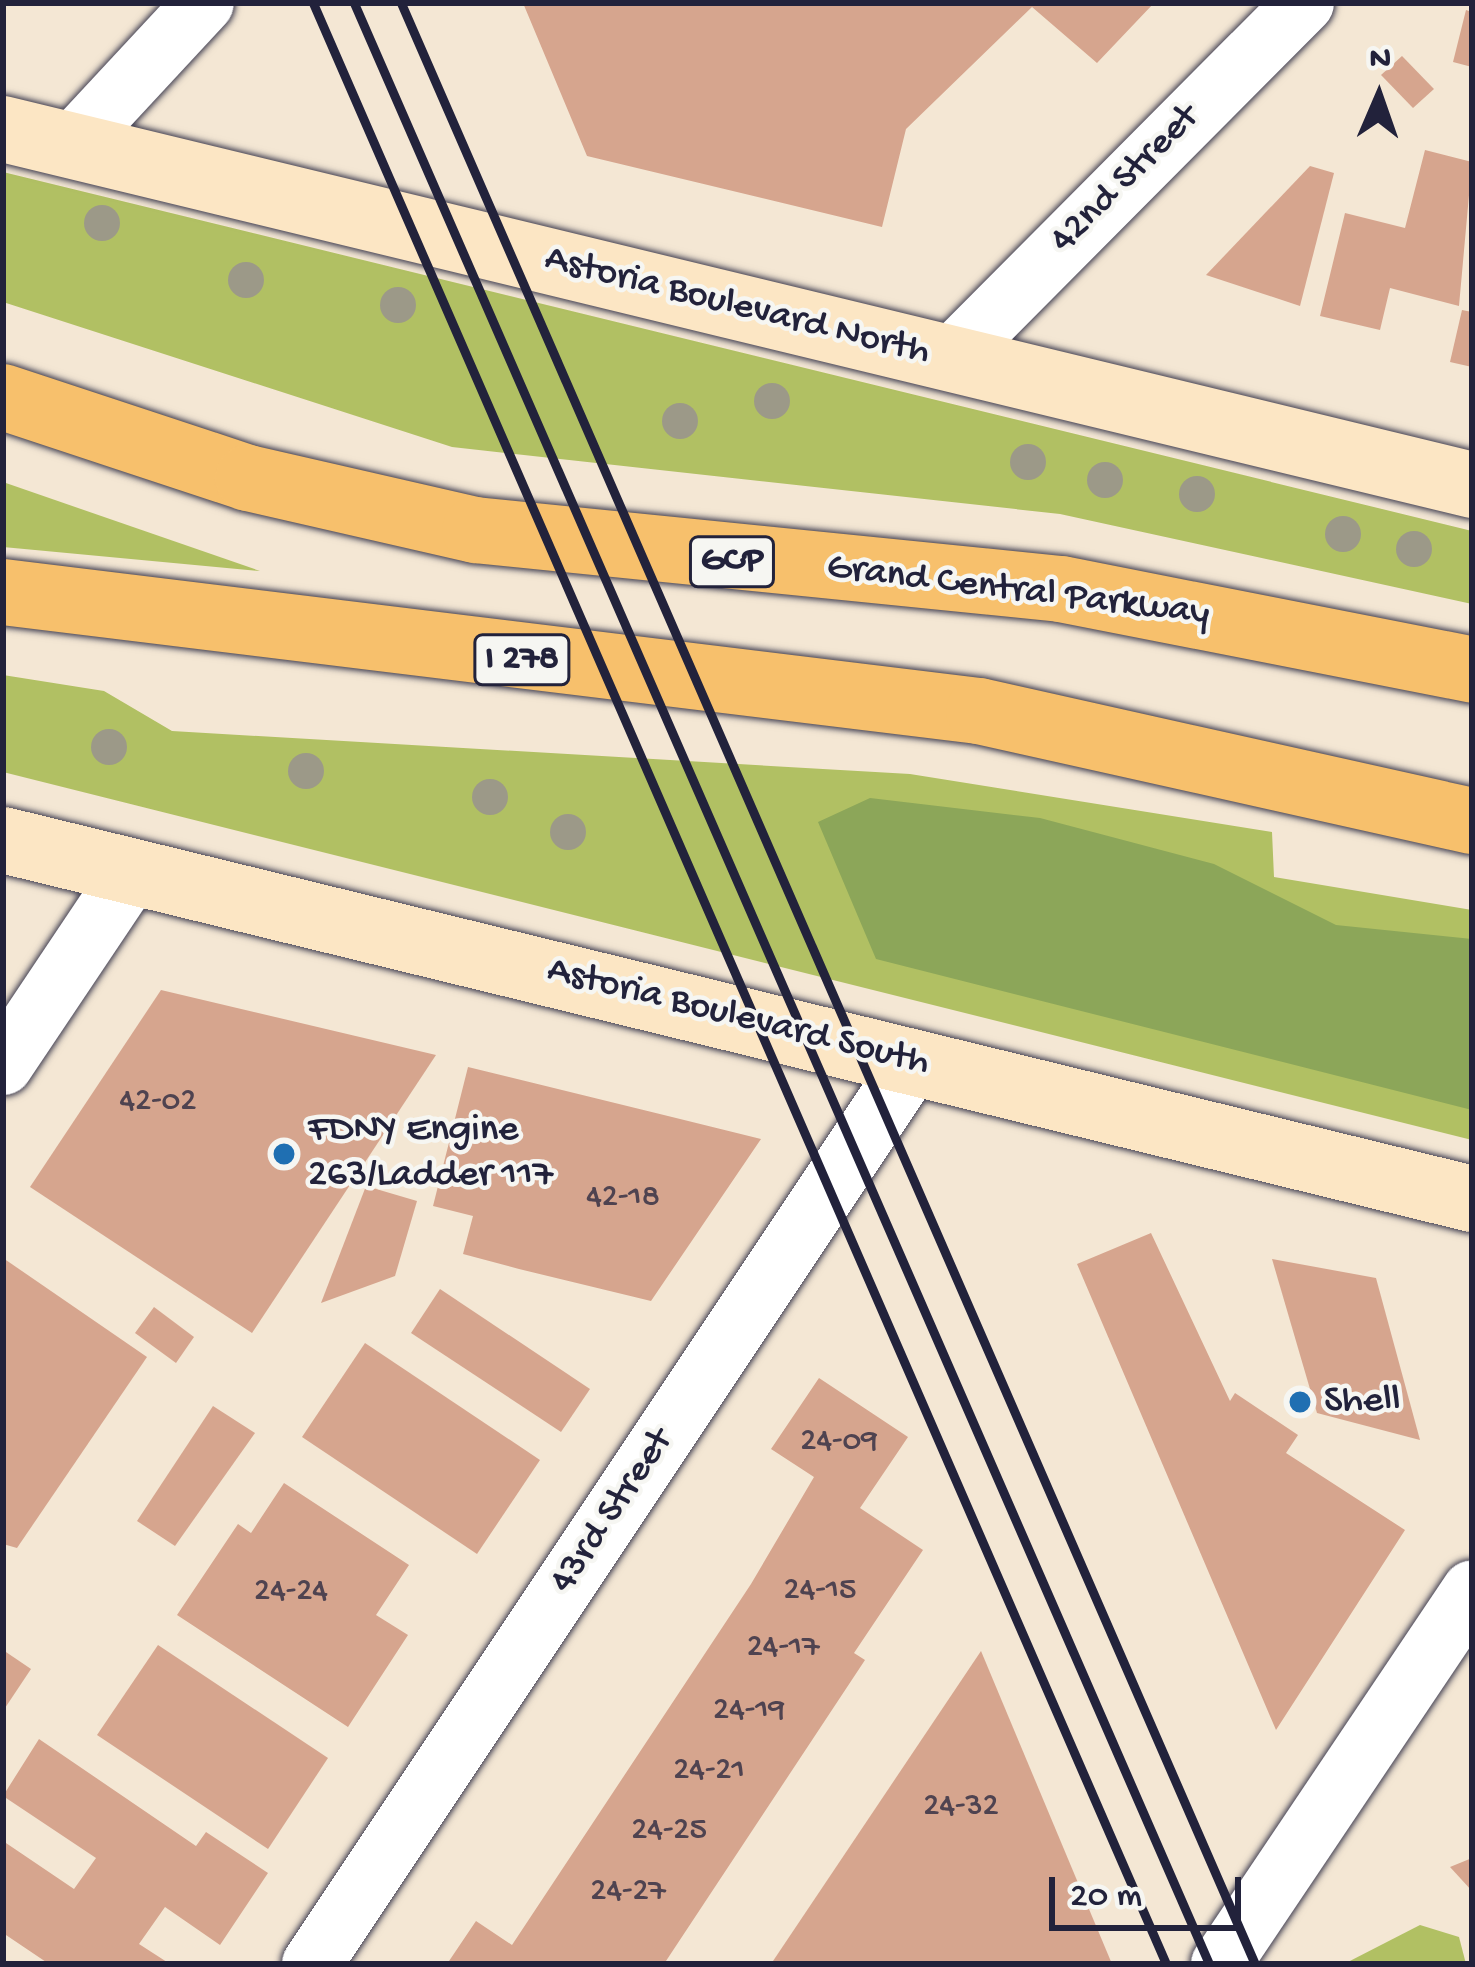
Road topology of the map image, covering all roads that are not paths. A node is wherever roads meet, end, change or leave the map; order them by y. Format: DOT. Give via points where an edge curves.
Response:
graph roads {
  1 [pos="204,3"];
  2 [pos="1304,3"];
  3 [pos="3,129"];
  4 [pos="71,146"];
  5 [pos="950,359"];
  6 [pos="3,398"];
  7 [pos="1472,484"];
  8 [pos="3,592"];
  9 [pos="1472,670"];
  10 [pos="1472,821"];
  11 [pos="3,840"];
  12 [pos="133,872"];
  13 [pos="914,1061"];
  14 [pos="3,1065"];
  15 [pos="1472,1199"];
  16 [pos="1472,1592"];
  17 [pos="312,1964"];
  18 [pos="1221,1964"];
  1 -- 4 [label="street"];
  2 -- 5 [label="street, 42nd Street"];
  3 -- 4 [label="main road, Astoria Boulevard North"];
  4 -- 5 [label="main road, Astoria Boulevard North"];
  5 -- 7 [label="main road, Astoria Boulevard North"];
  6 -- 9 [label="highway, Grand Central Parkway / GCP" via="248,478 475,530 1061,590"];
  8 -- 10 [label="highway, I 278" via="979,710"];
  11 -- 12 [label="main road, Astoria Boulevard South"];
  12 -- 13 [label="main road, Astoria Boulevard South"];
  12 -- 14 [label="street"];
  13 -- 15 [label="main road, Astoria Boulevard South"];
  13 -- 17 [label="street, 43rd Street"];
  16 -- 18 [label="street"];
}
